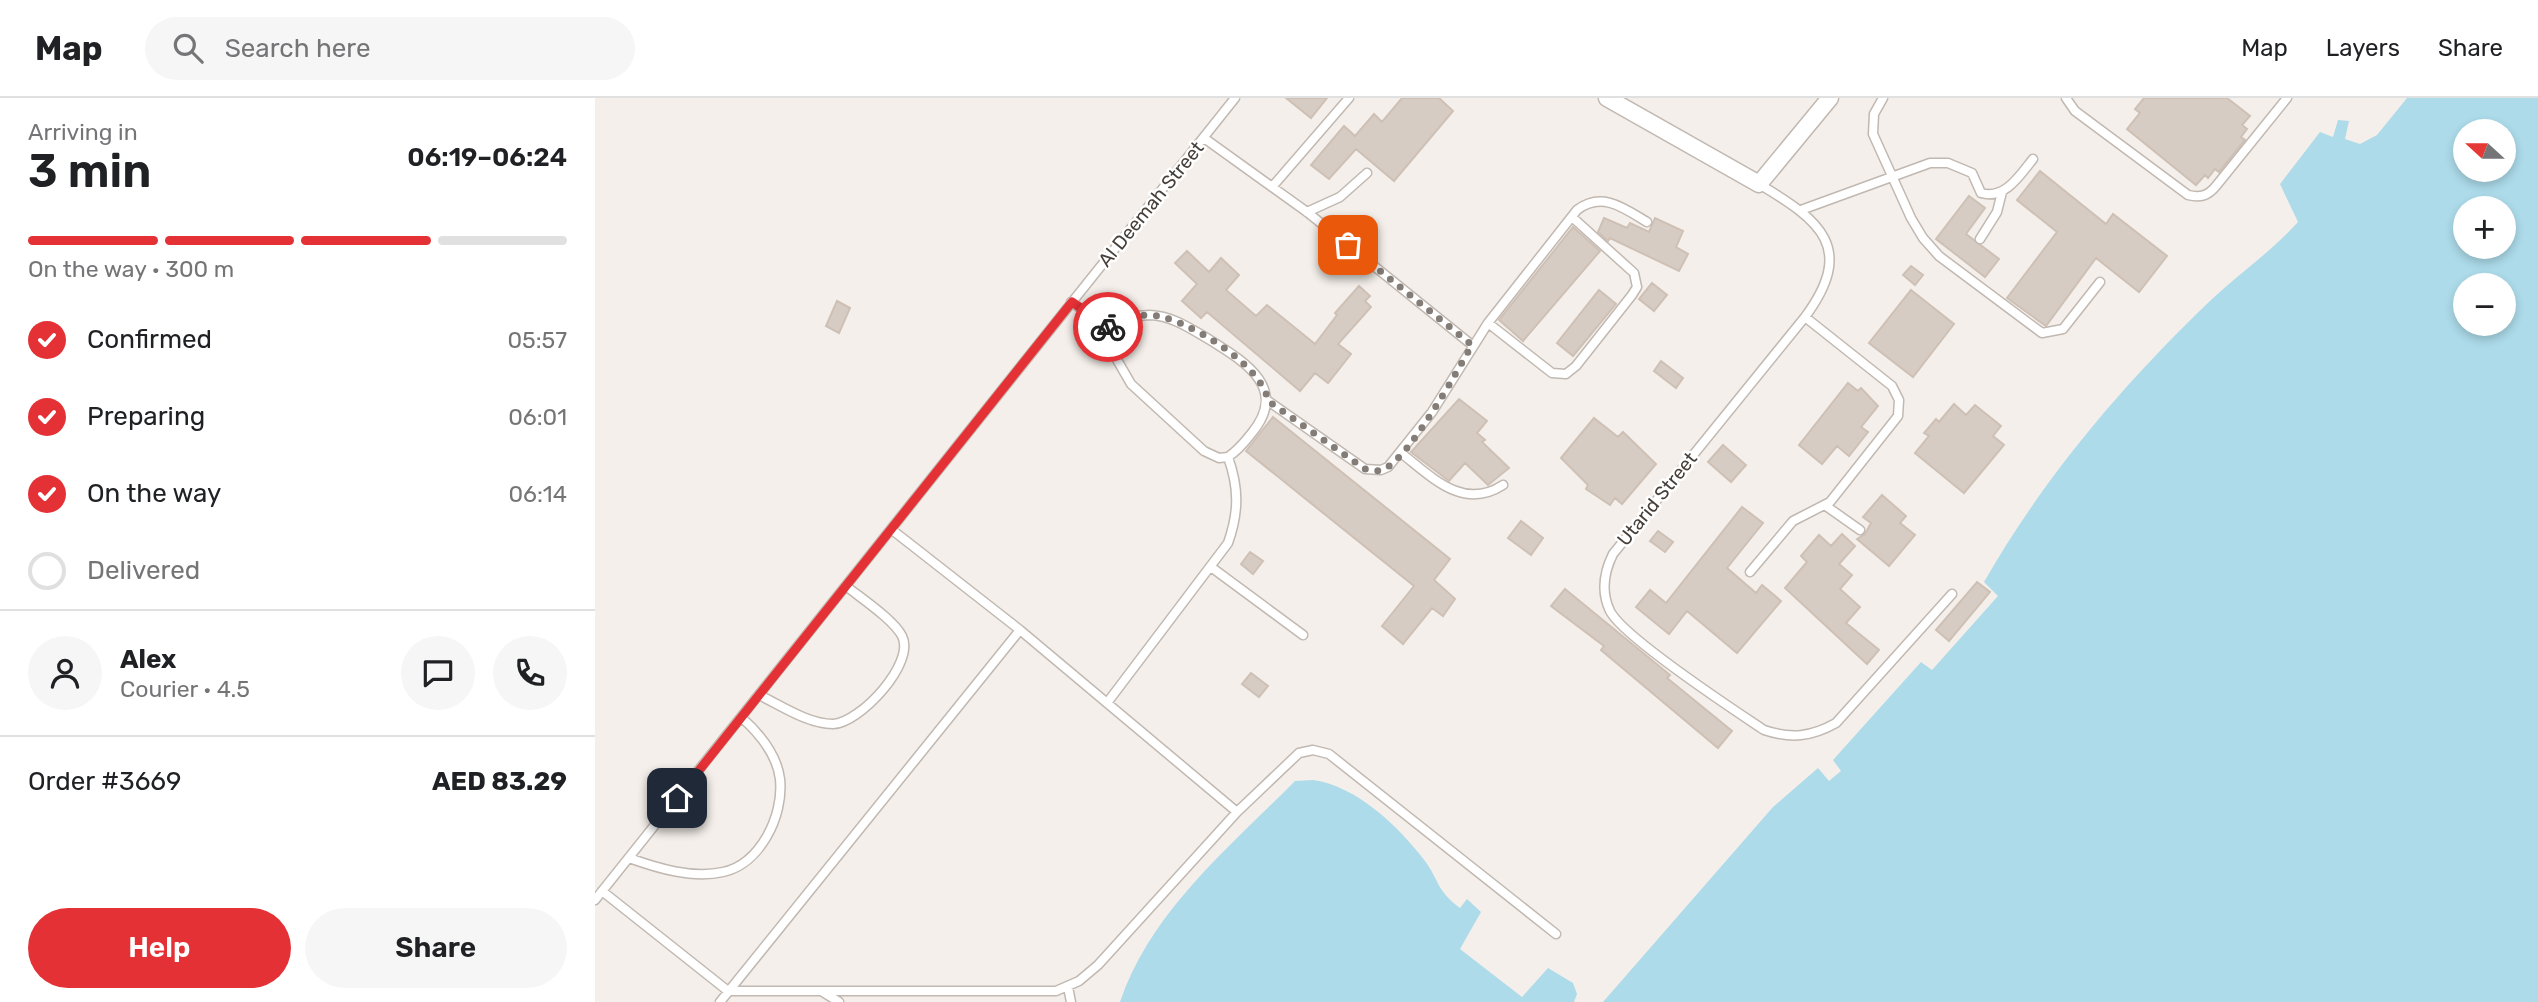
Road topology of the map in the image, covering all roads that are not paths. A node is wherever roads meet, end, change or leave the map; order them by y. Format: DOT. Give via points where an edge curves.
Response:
graph roads {
  1 [pos="1235,98"];
  2 [pos="1349,98"];
  3 [pos="1608,98"];
  4 [pos="1830,98"];
  5 [pos="1883,98"];
  6 [pos="2066,98"];
  7 [pos="2287,98"];
  8 [pos="1204,138"];
  9 [pos="2033,159"];
  10 [pos="1367,173"];
  11 [pos="1892,178"];
  12 [pos="1759,184"];
  13 [pos="1273,186"];
  14 [pos="2002,192"];
  15 [pos="1801,210"];
  16 [pos="1307,212"];
  17 [pos="1572,217"];
  18 [pos="1647,222"];
  19 [pos="1980,239"];
  20 [pos="2100,282"];
  21 [pos="1072,302"];
  22 [pos="1805,317"];
  23 [pos="1487,323"];
  24 [pos="1109,328"];
  25 [pos="1472,345"];
  26 [pos="1268,401"];
  27 [pos="1401,453"];
  28 [pos="1228,457"];
  29 [pos="1503,485"];
  30 [pos="1826,506"];
  31 [pos="891,529"];
  32 [pos="1860,530"];
  33 [pos="1211,567"];
  34 [pos="1750,572"];
  35 [pos="846,586"];
  36 [pos="1952,594"];
  37 [pos="1020,629"];
  38 [pos="1303,635"];
  39 [pos="759,695"];
  40 [pos="1107,702"];
  41 [pos="741,717"];
  42 [pos="1237,812"];
  43 [pos="629,858"];
  44 [pos="602,891"];
  45 [pos="595,900"];
  46 [pos="1556,934"];
  47 [pos="1068,987"];
  48 [pos="727,991"];
  49 [pos="823,992"];
  50 [pos="981,992"];
  51 [pos="720,1002"];
  52 [pos="839,1002"];
  53 [pos="977,1002"];
  54 [pos="1071,1002"];
  1 -- 8 [label="lane, Al Deemah Street"];
  2 -- 13 [label="lane"];
  3 -- 12 [label="street"];
  4 -- 12 [label="street"];
  5 -- 11 [label="lane" via="1874,114 1873,134"];
  6 -- 7 [label="lane" via="2075,111 2196,197 2211,192"];
  8 -- 13 [label="lane"];
  8 -- 21 [label="lane, Al Deemah Street"];
  9 -- 14 [label="lane"];
  10 -- 16 [label="lane" via="1340,197"];
  11 -- 14 [label="lane" via="1942,162 1972,173 1981,193"];
  11 -- 15 [label="lane"];
  11 -- 20 [label="lane" via="1931,247 2035,331 2049,334 2063,328"];
  12 -- 15 [label="lane, Utarid Street"];
  13 -- 16 [label="lane"];
  14 -- 19 [label="lane" via="1997,212"];
  15 -- 22 [label="lane, Utarid Street" via="1822,232 1829,262 1823,292"];
  16 -- 25 [label="lane"];
  17 -- 18 [label="lane" via="1584,205 1608,201"];
  17 -- 23 [label="lane"];
  17 -- 23 [label="lane" via="1634,273 1637,287 1572,371 1552,373"];
  21 -- 24 [label="lane"];
  21 -- 31 [label="lane, Al Deemah Street"];
  22 -- 30 [label="lane" via="1887,380 1899,400 1895,423"];
  22 -- 36 [label="lane, Utarid Street" via="1612,554 1604,582 1610,611 1631,634 1764,730 1801,737 1836,723"];
  23 -- 25 [label="lane"];
  24 -- 26 [label="lane" via="1148,315 1175,321 1252,371 1266,389"];
  24 -- 28 [label="lane" via="1116,358 1131,384 1204,451"];
  25 -- 27 [label="lane"];
  26 -- 27 [label="lane" via="1365,469 1381,470"];
  26 -- 28 [label="lane" via="1258,426"];
  27 -- 29 [label="lane" via="1459,494 1482,495"];
  28 -- 33 [label="lane" via="1236,478 1235,522 1228,543"];
  30 -- 32 [label="lane"];
  30 -- 34 [label="lane" via="1793,521"];
  31 -- 35 [label="lane, Al Deemah Street"];
  31 -- 37 [label="lane"];
  33 -- 38 [label="lane"];
  33 -- 40 [label="lane"];
  35 -- 39 [label="lane, Al Deemah Street"];
  35 -- 39 [label="lane" via="903,636 905,652 900,666 861,713 838,724 813,720"];
  37 -- 40 [label="lane"];
  37 -- 48 [label="lane"];
  39 -- 41 [label="lane, Al Deemah Street"];
  40 -- 42 [label="lane"];
  41 -- 43 [label="lane, Al Deemah Street"];
  41 -- 43 [label="lane" via="768,747 780,779 775,819 756,852 740,865 713,874 672,871"];
  42 -- 46 [label="lane" via="1299,753 1329,754"];
  42 -- 47 [label="lane" via="1098,965"];
  43 -- 44 [label="lane, Al Deemah Street"];
  44 -- 45 [label="lane, Al Deemah Street"];
  44 -- 48 [label="lane"];
  47 -- 50 [label="lane"];
  47 -- 54 [label="lane"];
  48 -- 49 [label="lane"];
  48 -- 51 [label="lane"];
  49 -- 50 [label="lane"];
  49 -- 52 [label="lane"];
  50 -- 53 [label="lane"];
}
